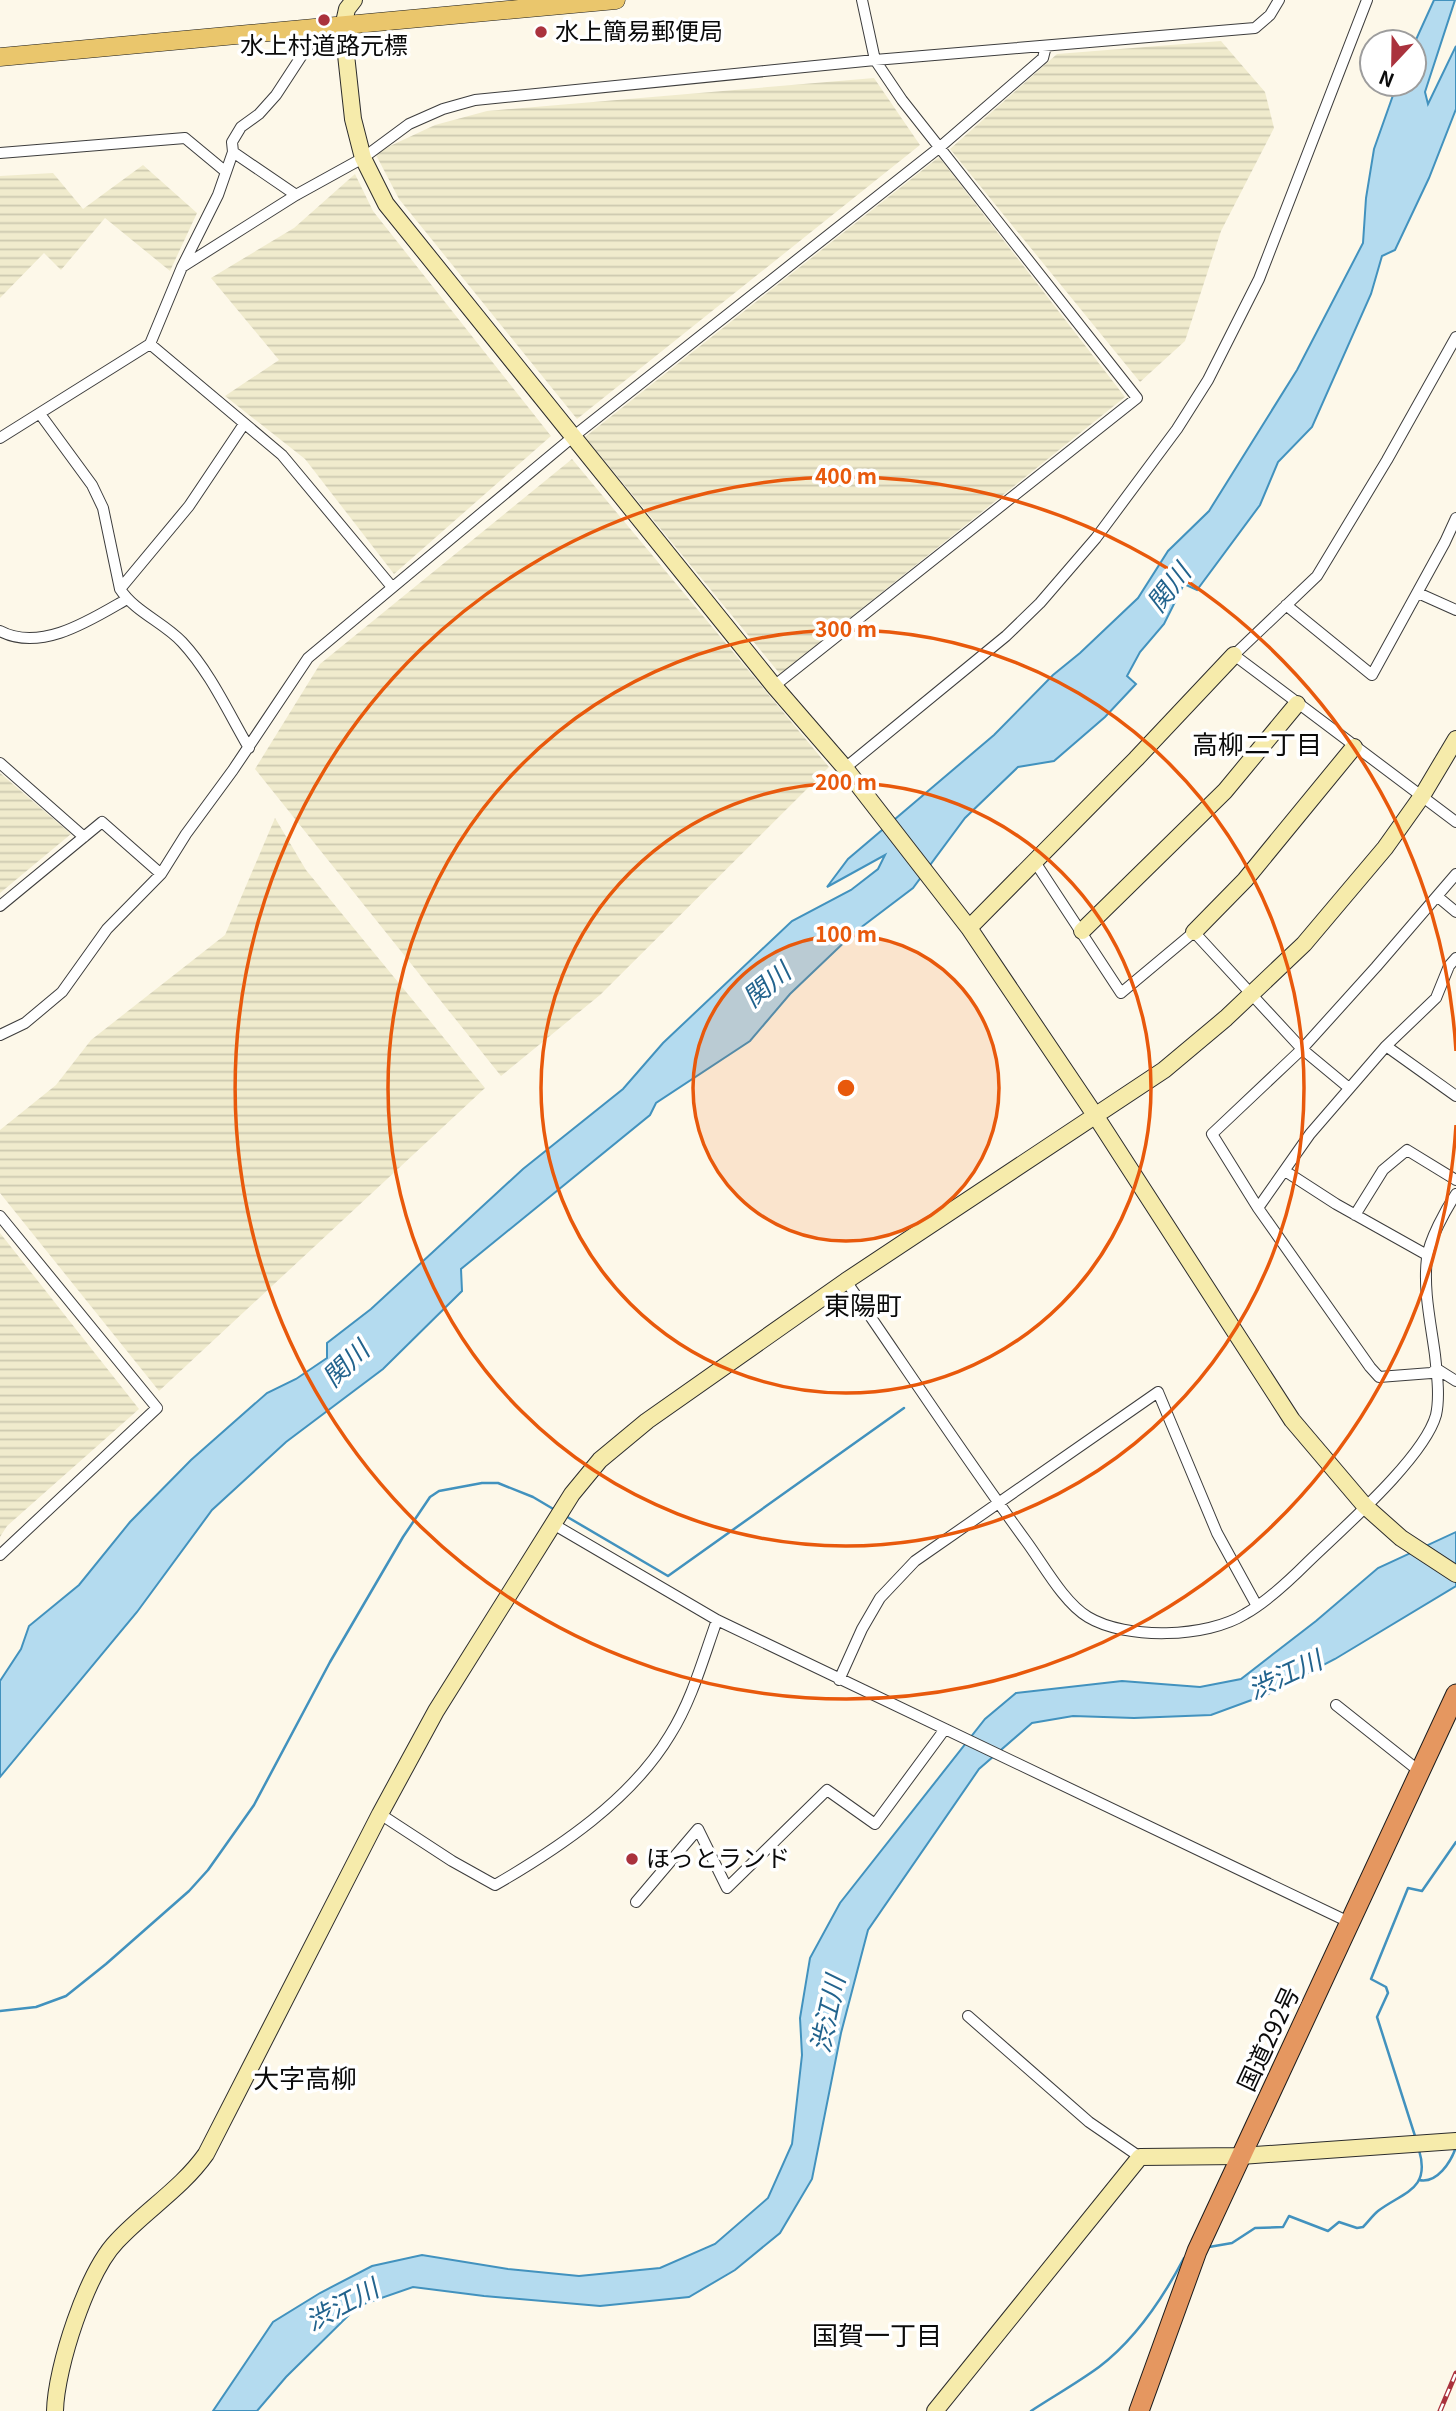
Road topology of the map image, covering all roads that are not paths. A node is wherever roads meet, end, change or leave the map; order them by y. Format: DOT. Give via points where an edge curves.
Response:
graph roads {
  1 [pos="354,0"];
  2 [pos="616,0"];
  3 [pos="862,0"];
  4 [pos="1279,0"];
  5 [pos="1367,0"];
  6 [pos="343,27"];
  7 [pos="317,28"];
  8 [pos="1046,46"];
  9 [pos="0,57"];
  10 [pos="874,60"];
  11 [pos="940,147"];
  12 [pos="233,152"];
  13 [pos="0,153"];
  14 [pos="363,158"];
  15 [pos="226,172"];
  16 [pos="296,195"];
  17 [pos="182,267"];
  18 [pos="1456,337"];
  19 [pos="150,344"];
  20 [pos="40,414"];
  21 [pos="244,424"];
  22 [pos="574,436"];
  23 [pos="0,438"];
  24 [pos="1456,518"];
  25 [pos="392,587"];
  26 [pos="1418,593"];
  27 [pos="123,594"];
  28 [pos="1286,605"];
  29 [pos="1456,610"];
  30 [pos="0,631"];
  31 [pos="1234,655"];
  32 [pos="774,687"];
  33 [pos="1297,704"];
  34 [pos="1354,747"];
  35 [pos="249,748"];
  36 [pos="1454,748"];
  37 [pos="0,763"];
  38 [pos="845,768"];
  39 [pos="1422,796"];
  40 [pos="1456,822"];
  41 [pos="84,837"];
  42 [pos="1035,862"];
  43 [pos="161,874"];
  44 [pos="1456,874"];
  45 [pos="1437,897"];
  46 [pos="0,906"];
  47 [pos="1456,912"];
  48 [pos="966,924"];
  49 [pos="1082,931"];
  50 [pos="1194,932"];
  51 [pos="1456,958"];
  52 [pos="1252,995"];
  53 [pos="0,1035"];
  54 [pos="1387,1046"];
  55 [pos="1302,1049"];
  56 [pos="1349,1088"];
  57 [pos="1456,1096"];
  58 [pos="1095,1115"];
  59 [pos="1285,1171"];
  60 [pos="1456,1180"];
  61 [pos="1456,1194"];
  62 [pos="1258,1208"];
  63 [pos="1355,1215"];
  64 [pos="0,1216"];
  65 [pos="1427,1255"];
  66 [pos="846,1281"];
  67 [pos="1437,1370"];
  68 [pos="1456,1381"];
  69 [pos="998,1502"];
  70 [pos="1365,1506"];
  71 [pos="553,1524"];
  72 [pos="0,1555"];
  73 [pos="1456,1574"];
  74 [pos="1257,1606"];
  75 [pos="717,1620"];
  76 [pos="839,1680"];
  77 [pos="1456,1694"];
  78 [pos="1336,1705"];
  79 [pos="945,1729"];
  80 [pos="1419,1771"];
  81 [pos="380,1814"];
  82 [pos="636,1902"];
  83 [pos="1351,1923"];
  84 [pos="968,2016"];
  85 [pos="1456,2141"];
  86 [pos="1241,2156"];
  87 [pos="1140,2157"];
  88 [pos="55,2411"];
  89 [pos="935,2411"];
  90 [pos="1139,2411"];
  1 -- 6 [label="street"];
  2 -- 6 [label="main road"];
  3 -- 10 [label="street"];
  4 -- 8 [label="street" via="1255,28"];
  5 -- 38 [label="street" via="1259,279 1208,380 1177,429 1096,538 1040,603"];
  6 -- 7 [label="main road"];
  6 -- 14 [label="street" via="353,119"];
  7 -- 9 [label="main road"];
  7 -- 12 [label="street" via="275,95 241,127 232,142"];
  8 -- 10 [label="street"];
  8 -- 11 [label="street" via="1043,58"];
  10 -- 11 [label="street"];
  10 -- 14 [label="street" via="475,100 410,124"];
  11 -- 22 [label="street"];
  11 -- 32 [label="street" via="1137,397"];
  12 -- 15 [label="street"];
  12 -- 16 [label="street"];
  13 -- 15 [label="street" via="185,138"];
  14 -- 16 [label="street"];
  14 -- 22 [label="street" via="386,204"];
  15 -- 17 [label="street"];
  16 -- 17 [label="street"];
  17 -- 19 [label="street"];
  18 -- 28 [label="street" via="1317,576"];
  19 -- 20 [label="street"];
  19 -- 21 [label="street"];
  20 -- 23 [label="street"];
  20 -- 27 [label="street" via="92,485 103,508"];
  21 -- 25 [label="street" via="282,455"];
  21 -- 27 [label="street"];
  22 -- 25 [label="street"];
  22 -- 32 [label="street"];
  24 -- 26 [label="street"];
  25 -- 35 [label="street" via="308,659"];
  26 -- 28 [label="street" via="1372,675"];
  26 -- 29 [label="street"];
  27 -- 30 [label="street" via="90,619 48,637 11,637"];
  27 -- 35 [label="street" via="184,645"];
  28 -- 31 [label="street"];
  31 -- 33 [label="street"];
  31 -- 42 [label="street"];
  32 -- 38 [label="street"];
  33 -- 34 [label="street"];
  33 -- 49 [label="street" via="1225,791"];
  34 -- 39 [label="street"];
  34 -- 50 [label="street" via="1245,880"];
  35 -- 43 [label="street"];
  36 -- 39 [label="street"];
  37 -- 41 [label="street"];
  38 -- 48 [label="street"];
  39 -- 40 [label="street"];
  39 -- 52 [label="street" via="1351,890"];
  41 -- 43 [label="street" via="102,821"];
  41 -- 46 [label="street"];
  42 -- 48 [label="street"];
  42 -- 49 [label="street"];
  43 -- 53 [label="street" via="107,929 62,992 24,1023"];
  44 -- 45 [label="street"];
  45 -- 47 [label="street"];
  45 -- 55 [label="street"];
  48 -- 58 [label="street"];
  49 -- 50 [label="street" via="1121,993"];
  50 -- 52 [label="street"];
  51 -- 54 [label="street" via="1436,998"];
  52 -- 55 [label="street"];
  52 -- 58 [label="street" via="1164,1070"];
  54 -- 56 [label="street"];
  54 -- 57 [label="street"];
  55 -- 56 [label="street"];
  55 -- 62 [label="street" via="1212,1134"];
  56 -- 59 [label="street"];
  58 -- 66 [label="street"];
  58 -- 70 [label="street" via="1292,1420"];
  59 -- 62 [label="street"];
  59 -- 63 [label="street"];
  60 -- 63 [label="street" via="1407,1150 1383,1170"];
  61 -- 65 [label="street"];
  62 -- 67 [label="street" via="1379,1377"];
  63 -- 65 [label="street"];
  64 -- 72 [label="street" via="157,1408"];
  65 -- 67 [label="street"];
  66 -- 69 [label="street"];
  66 -- 71 [label="street" via="647,1421 600,1460"];
  67 -- 68 [label="street"];
  67 -- 70 [label="street" via="1436,1414 1427,1438"];
  69 -- 74 [label="street" via="1066,1596 1095,1622 1117,1630 1187,1631 1224,1624"];
  69 -- 74 [label="street" via="1158,1392 1217,1533"];
  69 -- 76 [label="street" via="915,1561 880,1598"];
  70 -- 73 [label="street" via="1401,1538"];
  70 -- 74 [label="street"];
  71 -- 75 [label="street"];
  71 -- 81 [label="street" via="436,1711"];
  75 -- 76 [label="street"];
  75 -- 81 [label="street" via="685,1707 644,1769 572,1836 495,1885"];
  76 -- 79 [label="street"];
  77 -- 80 [label="highway, 国道292号"];
  78 -- 80 [label="street"];
  79 -- 82 [label="street" via="875,1824 827,1790 727,1888 698,1829"];
  79 -- 83 [label="street"];
  80 -- 83 [label="highway, 国道292号"];
  81 -- 88 [label="street" via="206,2154 105,2255 61,2370"];
  83 -- 86 [label="highway, 国道292号"];
  84 -- 87 [label="street" via="1089,2122"];
  85 -- 86 [label="street"];
  86 -- 87 [label="street"];
  86 -- 90 [label="highway, 国道292号" via="1197,2250"];
  87 -- 89 [label="street"];
}
